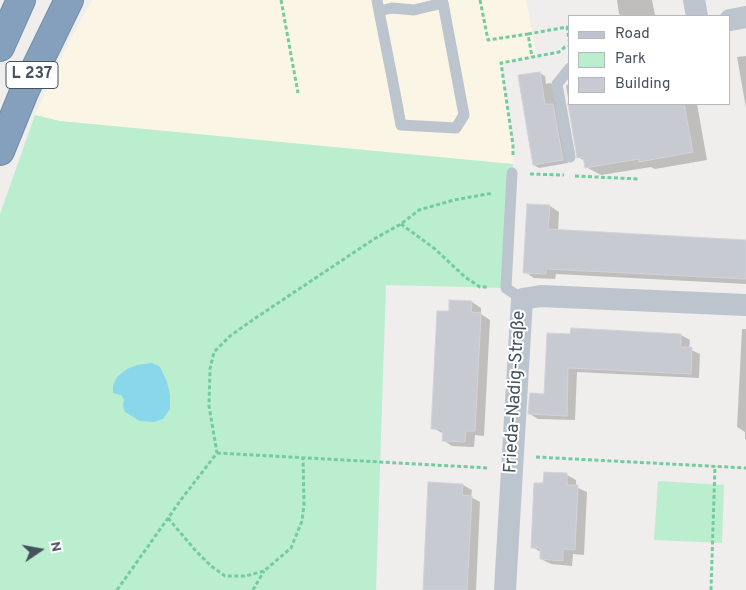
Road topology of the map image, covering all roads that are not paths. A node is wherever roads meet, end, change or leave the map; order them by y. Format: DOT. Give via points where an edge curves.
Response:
graph roads {
  1 [pos="21,0"];
  2 [pos="68,0"];
  3 [pos="694,0"];
  4 [pos="378,5"];
  5 [pos="697,15"];
  6 [pos="746,17"];
  7 [pos="731,20"];
  8 [pos="0,47"];
  9 [pos="568,70"];
  10 [pos="0,152"];
  11 [pos="570,157"];
  12 [pos="512,173"];
  13 [pos="514,294"];
  14 [pos="746,305"];
  15 [pos="505,590"];
  1 -- 8 [label="highway, L 237"];
  2 -- 10 [label="highway, L 237" via="24,92"];
  3 -- 5 [label="street"];
  4 -- 4 [label="lane" via="401,125 456,128 464,115 443,4 414,10"];
  6 -- 7 [label="street"];
  9 -- 11 [label="lane" via="557,84"];
  12 -- 13 [label="lane"];
  13 -- 14 [label="street, Frieda-Nadig-Straße"];
  13 -- 15 [label="street, Frieda-Nadig-Straße" via="512,462"];
}
